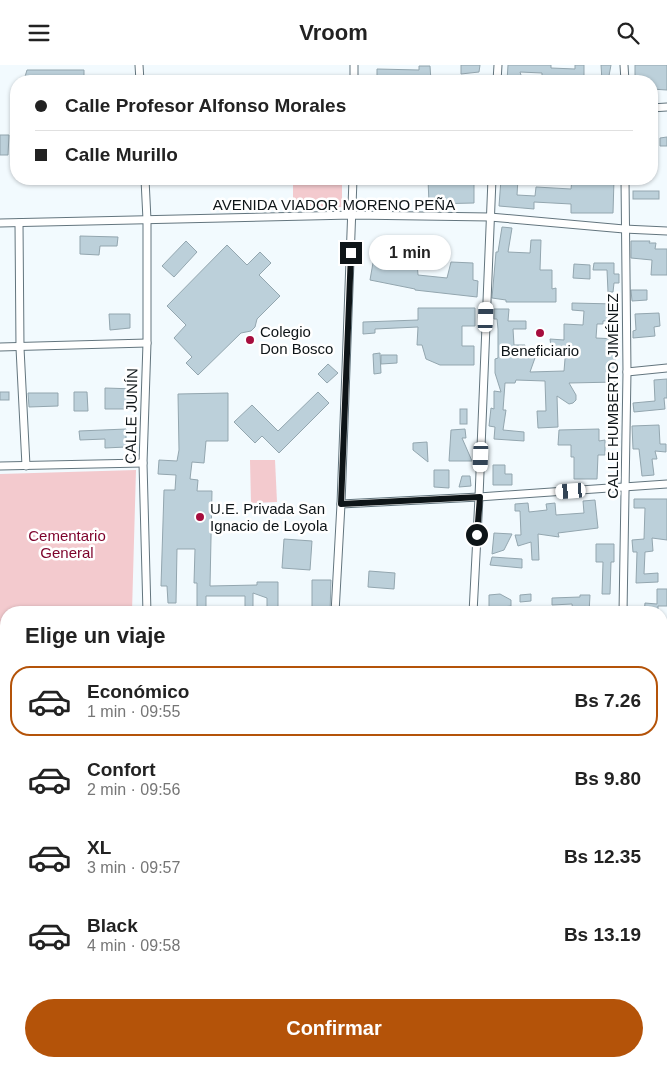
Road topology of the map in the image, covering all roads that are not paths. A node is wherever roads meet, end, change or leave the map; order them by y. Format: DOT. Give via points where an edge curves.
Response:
graph roads {
  1 [pos="145,185"];
  2 [pos="353,185"];
  3 [pos="492,185"];
  4 [pos="625,185"];
  5 [pos="352,215"];
  6 [pos="490,217"];
  7 [pos="147,220"];
  8 [pos="0,223"];
  9 [pos="19,223"];
  10 [pos="624,229"];
  11 [pos="667,231"];
  12 [pos="147,343"];
  13 [pos="0,347"];
  14 [pos="20,348"];
  15 [pos="667,369"];
  16 [pos="627,372"];
  17 [pos="143,463"];
  18 [pos="0,466"];
  19 [pos="26,466"];
  20 [pos="667,484"];
  21 [pos="626,487"];
  22 [pos="480,497"];
  23 [pos="341,504"];
  24 [pos="147,606"];
  25 [pos="335,606"];
  26 [pos="473,606"];
  27 [pos="623,606"];
  28 [pos="0,771"];
  29 [pos="0,780"];
  1 -- 7 [label="street, CALLE JUNÍN"];
  2 -- 5 [label="street"];
  3 -- 6 [label="street"];
  4 -- 10 [label="street, CALLE HUMBERTO JIMÉNEZ"];
  5 -- 6 [label="street, AVENIDA VIADOR MORENO PEÑA"];
  5 -- 7 [label="street, AVENIDA VIADOR MORENO PEÑA"];
  5 -- 23 [label="street"];
  6 -- 10 [label="street, AVENIDA VIADOR MORENO PEÑA"];
  6 -- 22 [label="street"];
  7 -- 9 [label="street, AVENIDA VIADOR MORENO PEÑA"];
  7 -- 12 [label="street, CALLE JUNÍN"];
  8 -- 9 [label="street, AVENIDA VIADOR MORENO PEÑA"];
  9 -- 14 [label="street"];
  10 -- 11 [label="street, AVENIDA VIADOR MORENO PEÑA"];
  10 -- 16 [label="street, CALLE HUMBERTO JIMÉNEZ"];
  12 -- 14 [label="street"];
  12 -- 17 [label="street, CALLE JUNÍN"];
  13 -- 14 [label="street"];
  14 -- 19 [label="street"];
  15 -- 16 [label="street"];
  16 -- 21 [label="street, CALLE HUMBERTO JIMÉNEZ"];
  17 -- 19 [label="street"];
  17 -- 24 [label="street, CALLE JUNÍN"];
  18 -- 19 [label="street"];
  20 -- 21 [label="street"];
  21 -- 22 [label="street"];
  21 -- 27 [label="street, CALLE HUMBERTO JIMÉNEZ"];
  22 -- 23 [label="street"];
  22 -- 26 [label="street"];
  23 -- 25 [label="street"];
  28 -- 29 [label="main road"];
}
